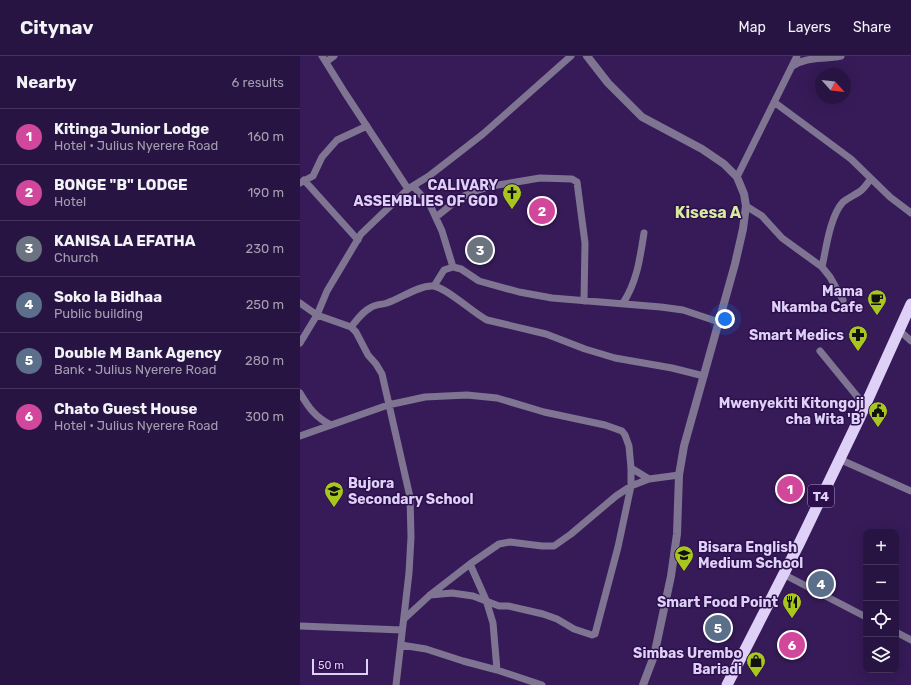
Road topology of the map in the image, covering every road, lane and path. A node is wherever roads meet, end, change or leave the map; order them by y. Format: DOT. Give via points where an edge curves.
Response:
graph roads {
  1 [pos="334,56"];
  2 [pos="571,56"];
  3 [pos="587,56"];
  4 [pos="797,56"];
  5 [pos="841,56"];
  6 [pos="324,59"];
  7 [pos="792,68"];
  8 [pos="774,102"];
  9 [pos="367,126"];
  10 [pos="737,177"];
  11 [pos="871,178"];
  12 [pos="302,182"];
  13 [pos="410,187"];
  14 [pos="746,206"];
  15 [pos="911,213"];
  16 [pos="436,218"];
  17 [pos="644,233"];
  18 [pos="358,240"];
  19 [pos="453,267"];
  20 [pos="822,267"];
  21 [pos="434,286"];
  22 [pos="630,293"];
  23 [pos="843,300"];
  24 [pos="584,301"];
  25 [pos="300,303"];
  26 [pos="623,303"];
  27 [pos="636,304"];
  28 [pos="911,304"];
  29 [pos="317,315"];
  30 [pos="719,322"];
  31 [pos="350,328"];
  32 [pos="899,330"];
  33 [pos="911,340"];
  34 [pos="300,343"];
  35 [pos="820,351"];
  36 [pos="704,376"];
  37 [pos="300,393"];
  38 [pos="388,405"];
  39 [pos="865,406"];
  40 [pos="331,425"];
  41 [pos="300,436"];
  42 [pos="839,460"];
  43 [pos="631,468"];
  44 [pos="679,475"];
  45 [pos="649,479"];
  46 [pos="631,486"];
  47 [pos="911,491"];
  48 [pos="470,564"];
  49 [pos="783,574"];
  50 [pos="430,595"];
  51 [pos="486,600"];
  52 [pos="863,615"];
  53 [pos="404,619"];
  54 [pos="300,626"];
  55 [pos="402,630"];
  56 [pos="899,634"];
  57 [pos="911,640"];
  58 [pos="401,645"];
  59 [pos="497,670"];
  60 [pos="396,685"];
  61 [pos="542,685"];
  62 [pos="643,685"];
  63 [pos="727,685"];
  1 -- 6 [label="street"];
  2 -- 13 [label="street" via="483,134 429,176"];
  3 -- 10 [label="street" via="608,83 642,117 702,149 724,164"];
  4 -- 7 [label="street"];
  5 -- 7 [label="street" via="808,59 800,61"];
  6 -- 9 [label="street"];
  7 -- 8 [label="street"];
  8 -- 10 [label="street"];
  8 -- 11 [label="street" via="851,158"];
  9 -- 12 [label="street" via="337,140 322,157 315,173"];
  9 -- 13 [label="street"];
  10 -- 14 [label="street"];
  11 -- 15 [label="street"];
  11 -- 20 [label="street" via="863,189 847,198 839,209"];
  12 -- 18 [label="street"];
  13 -- 16 [label="street" via="430,205"];
  13 -- 18 [label="street"];
  14 -- 20 [label="street" via="762,216 782,238"];
  14 -- 30 [label="street" via="735,264"];
  16 -- 19 [label="street"];
  16 -- 24 [label="street" via="456,201 481,189 540,178 572,179 577,182 585,244"];
  17 -- 22 [label="street" via="636,278"];
  18 -- 29 [label="street" via="327,291"];
  19 -- 21 [label="street" via="444,270"];
  19 -- 24 [label="street" via="461,269 479,281 518,292"];
  20 -- 23 [label="street"];
  21 -- 31 [label="street" via="369,308"];
  21 -- 36 [label="street" via="487,320 546,334 605,355"];
  22 -- 26 [label="street"];
  22 -- 27 [label="street"];
  24 -- 26 [label="street"];
  25 -- 29 [label="street"];
  26 -- 27 [label="street"];
  27 -- 30 [label="street" via="683,310"];
  28 -- 32 [label="highway, T4"];
  29 -- 31 [label="street"];
  29 -- 34 [label="street"];
  30 -- 36 [label="street"];
  31 -- 38 [label="street" via="356,332 382,374"];
  32 -- 33 [label="street"];
  32 -- 39 [label="highway, T4"];
  35 -- 39 [label="street"];
  36 -- 44 [label="street" via="684,446"];
  37 -- 40 [label="street" via="307,406 320,419"];
  38 -- 40 [label="street"];
  38 -- 43 [label="street" via="425,397 467,395 498,398 544,412 605,425 622,431 625,435"];
  38 -- 53 [label="street" via="410,497 409,574"];
  39 -- 42 [label="highway, T4"];
  40 -- 41 [label="street"];
  42 -- 47 [label="street"];
  42 -- 49 [label="highway, T4"];
  43 -- 45 [label="street"];
  43 -- 46 [label="street"];
  44 -- 45 [label="street"];
  44 -- 62 [label="street" via="678,534 654,656"];
  45 -- 46 [label="street"];
  46 -- 48 [label="street" via="554,546 510,542 499,544"];
  46 -- 51 [label="street" via="620,540 595,634 574,629 543,614 499,606"];
  48 -- 50 [label="street"];
  48 -- 51 [label="street"];
  49 -- 52 [label="street"];
  49 -- 63 [label="highway, T4"];
  50 -- 51 [label="street" via="452,593"];
  50 -- 53 [label="street"];
  51 -- 59 [label="street" via="493,623"];
  53 -- 55 [label="street"];
  54 -- 55 [label="street"];
  55 -- 58 [label="street"];
  56 -- 57 [label="street"];
  58 -- 59 [label="street" via="426,649"];
  58 -- 60 [label="street"];
  59 -- 61 [label="street"];
}
